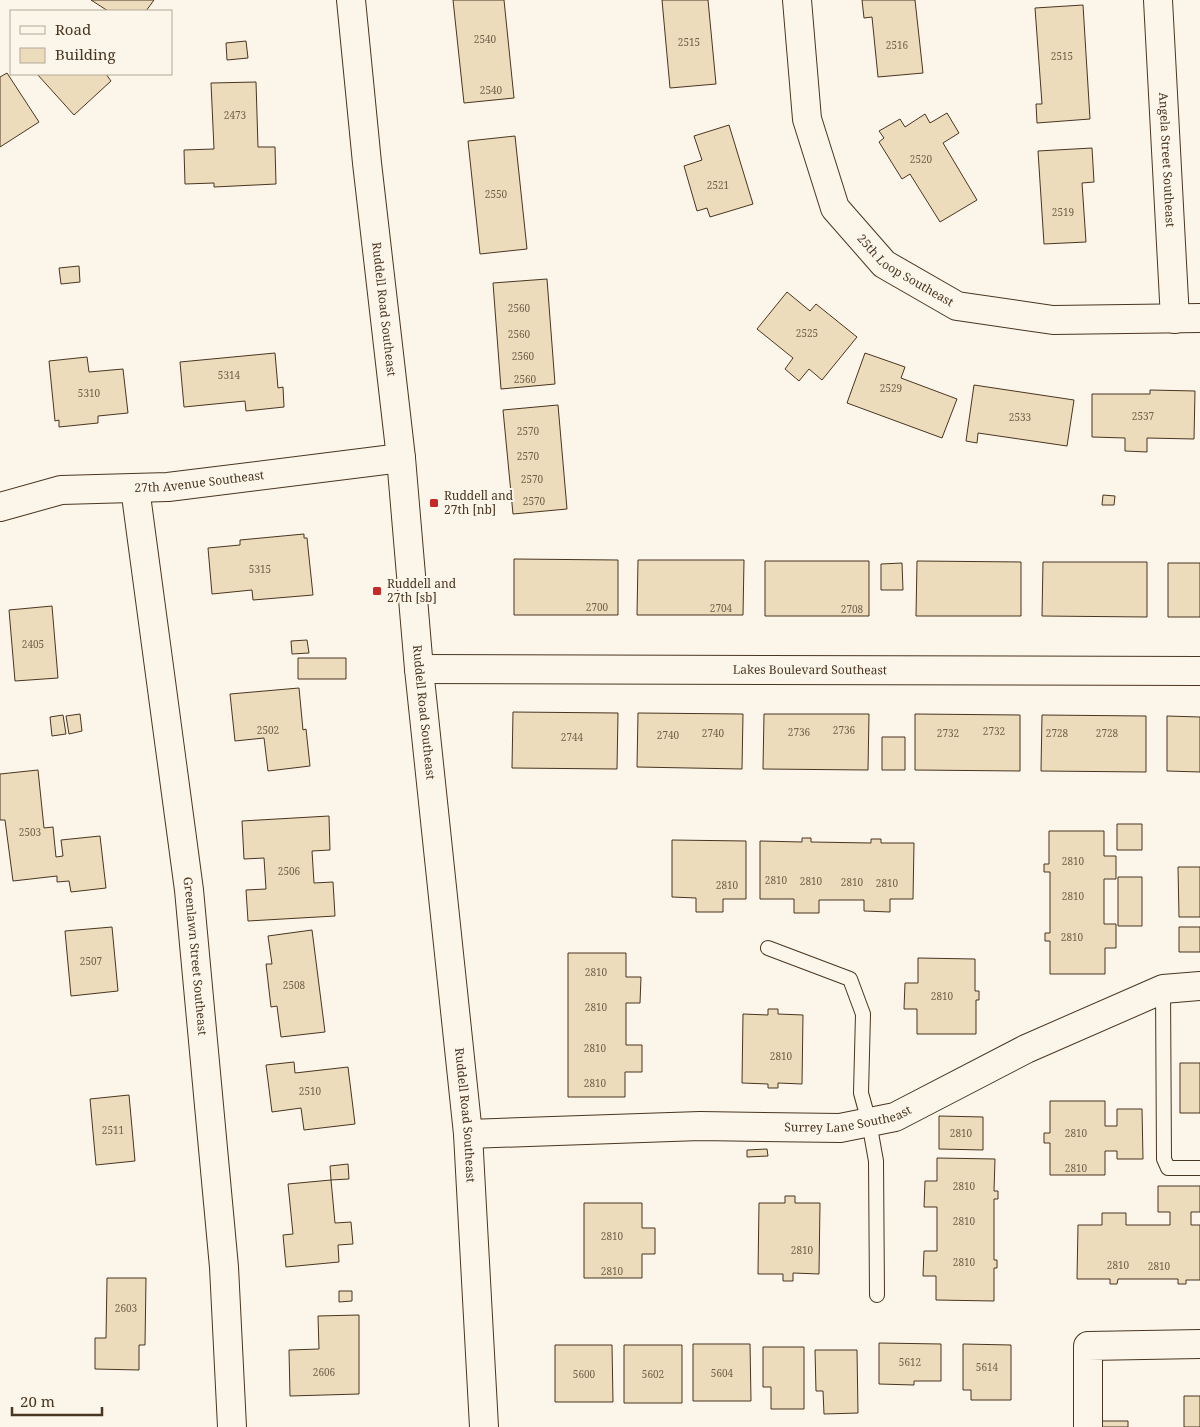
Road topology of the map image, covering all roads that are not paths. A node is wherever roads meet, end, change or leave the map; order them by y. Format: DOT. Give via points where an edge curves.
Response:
graph roads {
  1 [pos="351,0"];
  2 [pos="797,0"];
  3 [pos="1158,0"];
  4 [pos="1188,319"];
  5 [pos="400,458"];
  6 [pos="135,488"];
  7 [pos="0,507"];
  8 [pos="419,669"];
  9 [pos="1200,671"];
  10 [pos="768,948"];
  11 [pos="1200,986"];
  12 [pos="1163,990"];
  13 [pos="870,1122"];
  14 [pos="468,1134"];
  15 [pos="1200,1168"];
  16 [pos="877,1295"];
  17 [pos="1200,1344"];
  18 [pos="232,1427"];
  19 [pos="484,1427"];
  20 [pos="1088,1427"];
  1 -- 5 [label="street, Ruddell Road Southeast"];
  2 -- 4 [label="street, 25th Loop Southeast" via="806,119 835,208 884,264 957,306 1053,320"];
  3 -- 4 [label="street, Angela Street Southeast"];
  5 -- 6 [label="street, 27th Avenue Southeast" via="168,487"];
  5 -- 8 [label="street, Ruddell Road Southeast"];
  6 -- 7 [label="street, 27th Avenue Southeast" via="61,490"];
  6 -- 18 [label="street, Greenlawn Street Southeast" via="189,890 224,1267"];
  8 -- 9 [label="street, Lakes Boulevard Southeast"];
  8 -- 14 [label="street, Ruddell Road Southeast"];
  10 -- 13 [label="lane" via="850,980 863,1014 861,1093"];
  11 -- 12 [label="street, Surrey Lane Southeast"];
  12 -- 13 [label="street, Surrey Lane Southeast" via="1026,1049 896,1116"];
  12 -- 15 [label="lane" via="1164,1159 1168,1168"];
  13 -- 14 [label="street, Surrey Lane Southeast" via="840,1128 700,1126"];
  13 -- 16 [label="lane" via="876,1160"];
  14 -- 19 [label="street, Ruddell Road Southeast"];
  17 -- 20 [label="street" via="1088,1346"];
}
